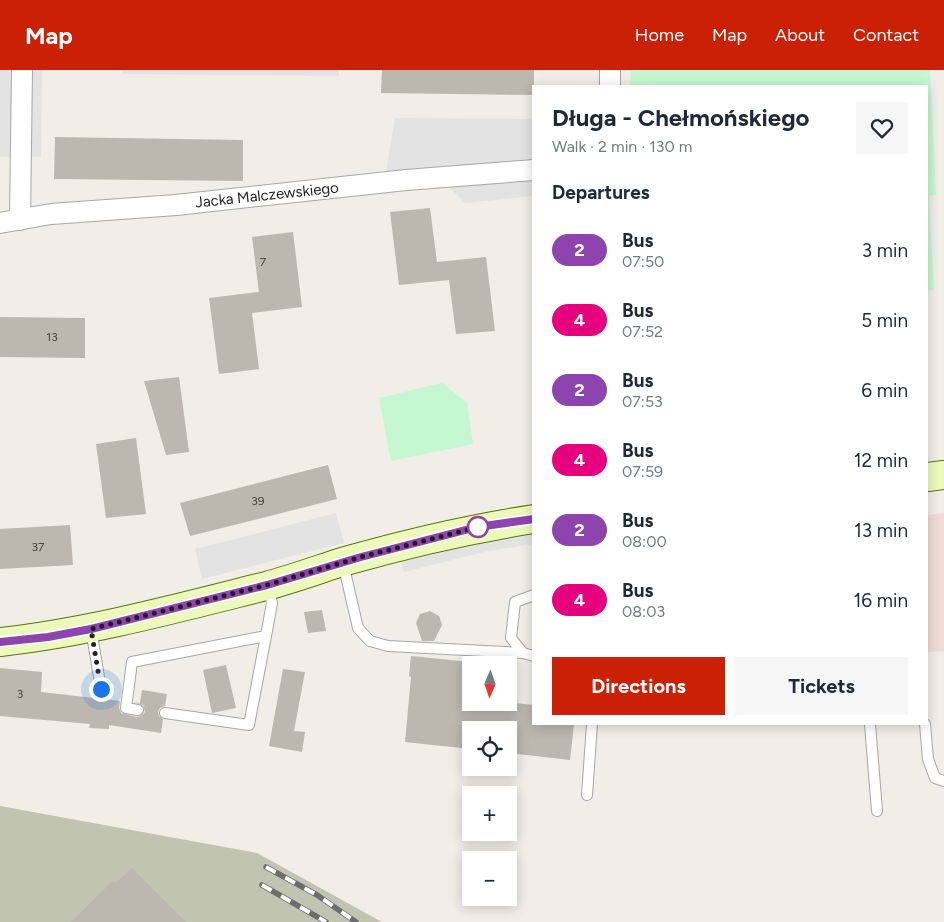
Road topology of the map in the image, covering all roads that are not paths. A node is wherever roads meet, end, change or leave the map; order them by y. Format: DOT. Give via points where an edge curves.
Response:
graph roads {
  1 [pos="22,70"];
  2 [pos="610,70"];
  3 [pos="610,85"];
  4 [pos="532,170"];
  5 [pos="20,220"];
  6 [pos="0,223"];
  7 [pos="944,475"];
  8 [pos="928,476"];
  9 [pos="532,519"];
  10 [pos="342,562"];
  11 [pos="267,585"];
  12 [pos="532,596"];
  13 [pos="91,629"];
  14 [pos="266,636"];
  15 [pos="0,642"];
  16 [pos="523,653"];
  17 [pos="532,655"];
  18 [pos="101,689"];
  19 [pos="138,710"];
  20 [pos="165,713"];
  21 [pos="592,725"];
  22 [pos="870,725"];
  23 [pos="925,725"];
  24 [pos="944,781"];
  25 [pos="587,795"];
  26 [pos="877,811"];
  1 -- 5 [label="street"];
  2 -- 3 [label="street"];
  4 -- 5 [label="street, Jacka Malczewskiego" via="52,214"];
  5 -- 6 [label="street, Jacka Malczewskiego"];
  7 -- 8 [label="street"];
  9 -- 10 [label="street" via="477,527"];
  10 -- 11 [label="street"];
  10 -- 16 [label="lane" via="358,628 370,641 388,646"];
  11 -- 13 [label="street"];
  11 -- 14 [label="lane" via="272,603"];
  12 -- 16 [label="lane" via="515,602 511,638"];
  13 -- 15 [label="street"];
  13 -- 18 [label="lane"];
  14 -- 19 [label="lane" via="132,662 126,708"];
  14 -- 20 [label="lane" via="249,725"];
  16 -- 17 [label="lane"];
  21 -- 25 [label="lane"];
  22 -- 26 [label="lane"];
  23 -- 24 [label="lane" via="928,759 935,778"];
}
